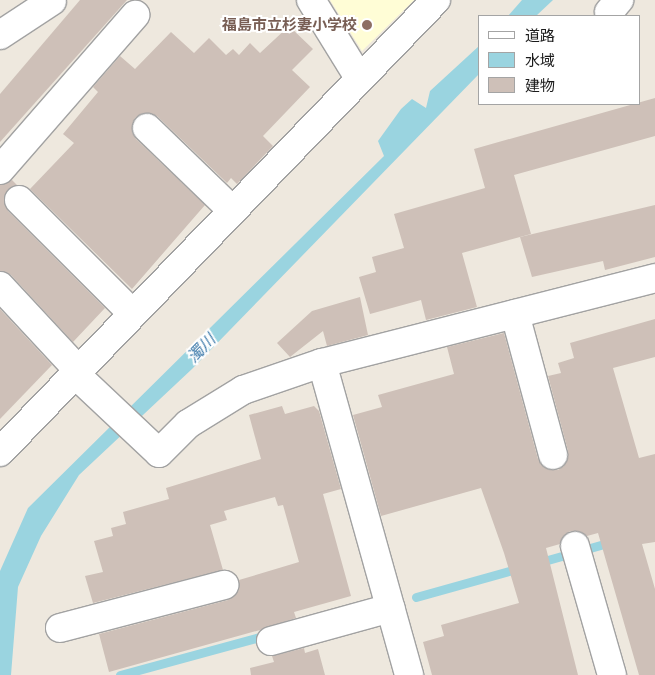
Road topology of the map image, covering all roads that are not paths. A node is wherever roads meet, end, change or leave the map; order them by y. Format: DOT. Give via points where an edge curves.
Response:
graph roads {
  1 [pos="311,0"];
  2 [pos="436,0"];
  3 [pos="52,1"];
  4 [pos="135,15"];
  5 [pos="0,34"];
  6 [pos="358,76"];
  7 [pos="147,128"];
  8 [pos="0,170"];
  9 [pos="19,200"];
  10 [pos="231,209"];
  11 [pos="655,278"];
  12 [pos="0,286"];
  13 [pos="131,312"];
  14 [pos="515,314"];
  15 [pos="322,363"];
  16 [pos="80,376"];
  17 [pos="0,452"];
  18 [pos="553,455"];
  19 [pos="575,546"];
  20 [pos="224,585"];
  21 [pos="390,608"];
  22 [pos="60,628"];
  23 [pos="271,641"];
  24 [pos="409,675"];
  25 [pos="612,675"];
  1 -- 6 [label="street"];
  2 -- 6 [label="street"];
  3 -- 5 [label="street"];
  4 -- 8 [label="street"];
  6 -- 10 [label="street"];
  7 -- 10 [label="street"];
  9 -- 13 [label="street"];
  10 -- 13 [label="street"];
  11 -- 14 [label="street"];
  12 -- 16 [label="street"];
  13 -- 16 [label="street"];
  14 -- 15 [label="street"];
  14 -- 18 [label="street"];
  15 -- 16 [label="street" via="243,390 188,424 158,453"];
  15 -- 21 [label="street"];
  16 -- 17 [label="street" via="11,445"];
  19 -- 25 [label="street"];
  20 -- 22 [label="street"];
  21 -- 23 [label="street"];
  21 -- 24 [label="street"];
}
